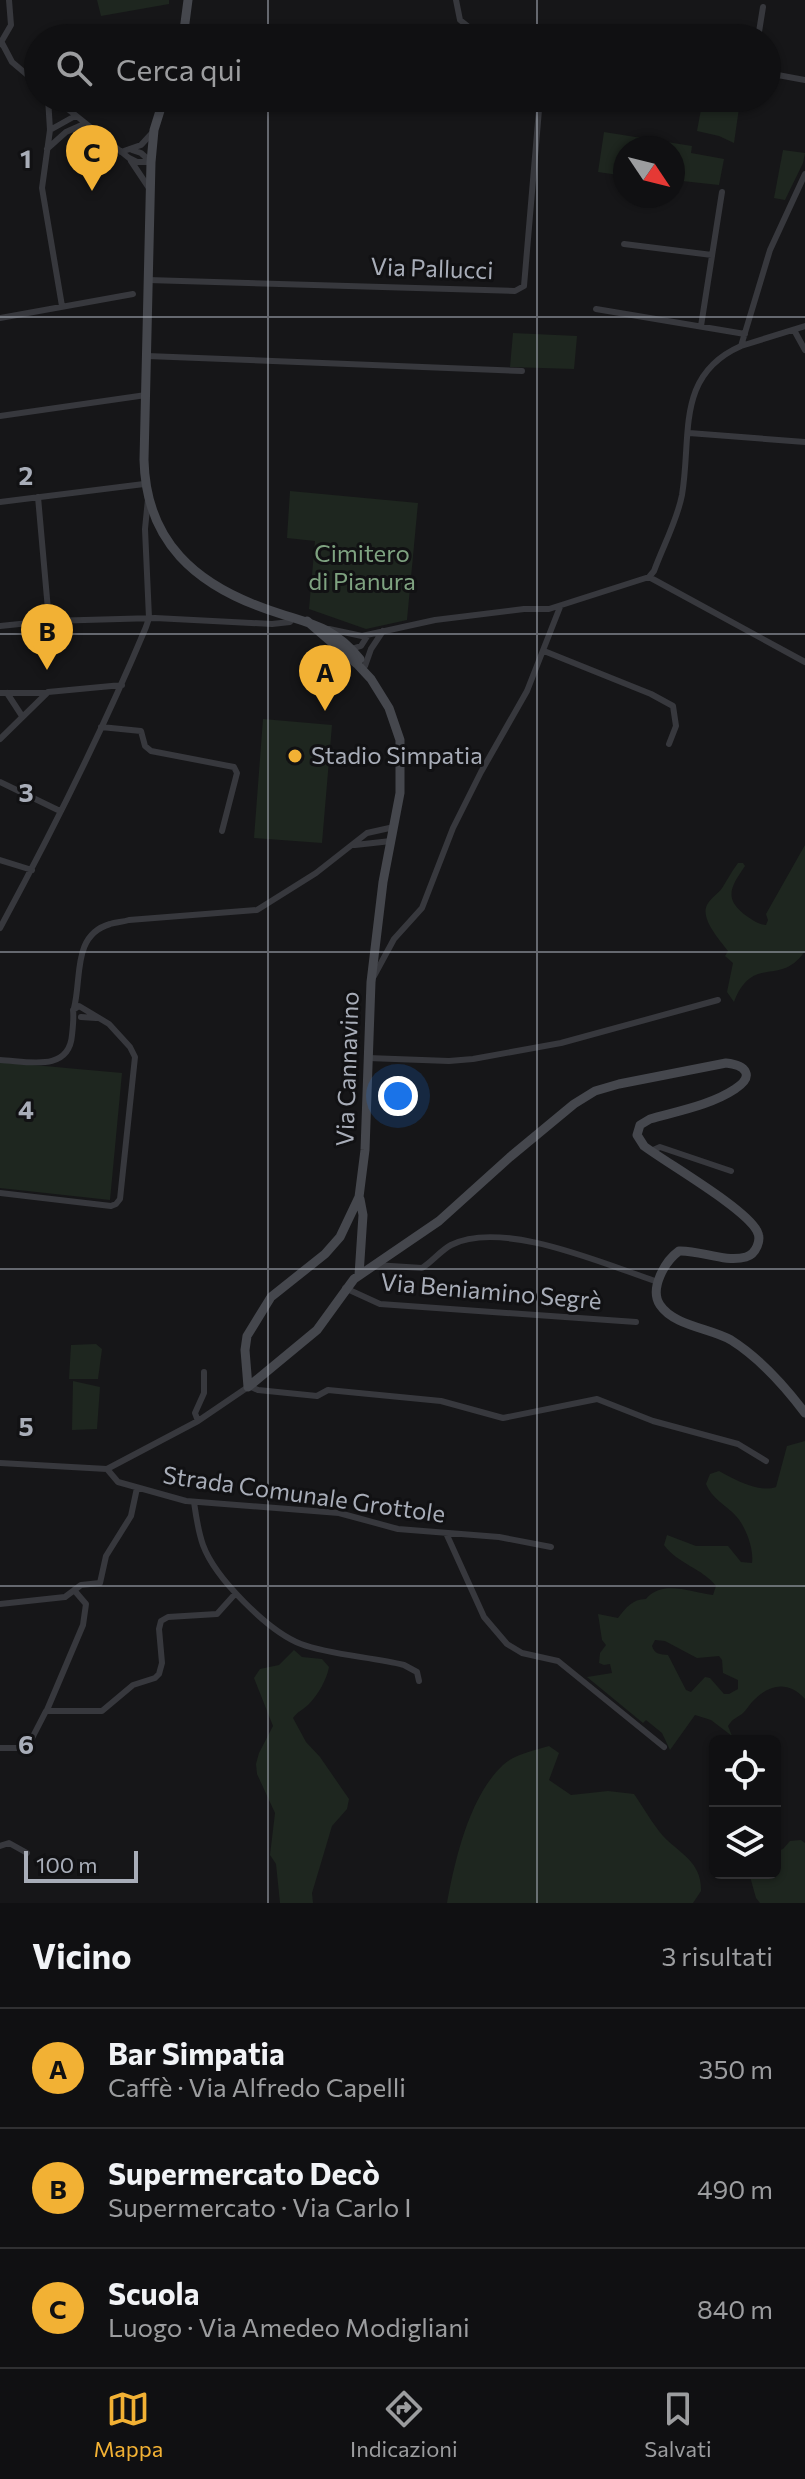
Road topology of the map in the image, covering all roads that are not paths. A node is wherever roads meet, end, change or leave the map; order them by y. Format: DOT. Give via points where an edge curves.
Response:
graph roads {
  1 [pos="9,0"];
  2 [pos="188,0"];
  3 [pos="456,0"];
  4 [pos="763,7"];
  5 [pos="185,24"];
  6 [pos="463,24"];
  7 [pos="760,24"];
  8 [pos="1,44"];
  9 [pos="0,56"];
  10 [pos="12,62"];
  11 [pos="24,72"];
  12 [pos="781,76"];
  13 [pos="805,80"];
  14 [pos="49,112"];
  15 [pos="70,112"];
  16 [pos="160,112"];
  17 [pos="539,112"];
  18 [pos="75,116"];
  19 [pos="84,124"];
  20 [pos="50,130"];
  21 [pos="154,130"];
  22 [pos="47,149"];
  23 [pos="132,150"];
  24 [pos="121,152"];
  25 [pos="129,158"];
  26 [pos="151,162"];
  27 [pos="805,174"];
  28 [pos="151,190"];
  29 [pos="722,192"];
  30 [pos="624,244"];
  31 [pos="712,255"];
  32 [pos="148,280"];
  33 [pos="133,294"];
  34 [pos="62,306"];
  35 [pos="596,309"];
  36 [pos="0,318"];
  37 [pos="701,326"];
  38 [pos="805,326"];
  39 [pos="794,330"];
  40 [pos="745,334"];
  41 [pos="741,346"];
  42 [pos="805,350"];
  43 [pos="147,356"];
  44 [pos="522,371"];
  45 [pos="146,395"];
  46 [pos="0,416"];
  47 [pos="689,433"];
  48 [pos="805,442"];
  49 [pos="144,484"];
  50 [pos="38,497"];
  51 [pos="148,499"];
  52 [pos="0,502"];
  53 [pos="155,519"];
  54 [pos="145,529"];
  55 [pos="649,577"];
  56 [pos="560,607"];
  57 [pos="149,618"];
  58 [pos="293,618"];
  59 [pos="49,621"];
  60 [pos="0,626"];
  61 [pos="324,631"];
  62 [pos="383,631"];
  63 [pos="368,635"];
  64 [pos="359,637"];
  65 [pos="351,649"];
  66 [pos="544,651"];
  67 [pos="805,662"];
  68 [pos="364,668"];
  69 [pos="122,685"];
  70 [pos="3,693"];
  71 [pos="45,693"];
  72 [pos="22,716"];
  73 [pos="101,727"];
  74 [pos="0,739"];
  75 [pos="669,744"];
  76 [pos="0,782"];
  77 [pos="60,811"];
  78 [pos="394,827"];
  79 [pos="222,831"];
  80 [pos="391,841"];
  81 [pos="352,846"];
  82 [pos="0,860"];
  83 [pos="32,870"];
  84 [pos="0,928"];
  85 [pos="371,982"];
  86 [pos="718,1000"];
  87 [pos="78,1009"];
  88 [pos="368,1058"];
  89 [pos="0,1060"];
  90 [pos="651,1151"];
  91 [pos="731,1171"];
  92 [pos="0,1193"];
  93 [pos="359,1197"];
  94 [pos="374,1265"];
  95 [pos="359,1275"];
  96 [pos="655,1281"];
  97 [pos="345,1288"];
  98 [pos="636,1322"];
  99 [pos="204,1372"];
  100 [pos="248,1386"];
  101 [pos="805,1413"];
  102 [pos="198,1421"];
  103 [pos="766,1461"];
  104 [pos="1,1463"];
  105 [pos="107,1469"];
  106 [pos="137,1488"];
  107 [pos="194,1502"];
  108 [pos="446,1533"];
  109 [pos="551,1547"];
  110 [pos="74,1590"];
  111 [pos="235,1594"];
  112 [pos="0,1604"];
  113 [pos="419,1681"];
  114 [pos="47,1710"];
  115 [pos="664,1747"];
  116 [pos="0,1748"];
  117 [pos="0,1846"];
  118 [pos="27,1853"];
  1 -- 8 [label="street" via="11,25"];
  2 -- 5 [label="street"];
  3 -- 6 [label="street"];
  4 -- 7 [label="street"];
  8 -- 10 [label="street"];
  9 -- 10 [label="street"];
  10 -- 11 [label="street"];
  12 -- 13 [label="street"];
  14 -- 20 [label="street"];
  15 -- 18 [label="street"];
  16 -- 21 [label="street"];
  17 -- 32 [label="street, Via Pallucci" via="524,286 515,291"];
  18 -- 19 [label="street"];
  18 -- 20 [label="street"];
  19 -- 22 [label="street"];
  19 -- 24 [label="street"];
  20 -- 22 [label="street"];
  21 -- 23 [label="street"];
  21 -- 26 [label="street"];
  22 -- 34 [label="street" via="42,188"];
  23 -- 24 [label="street"];
  23 -- 26 [label="street"];
  24 -- 25 [label="street"];
  25 -- 26 [label="street"];
  25 -- 28 [label="street"];
  26 -- 28 [label="street"];
  27 -- 40 [label="street" via="770,250"];
  28 -- 32 [label="street"];
  29 -- 31 [label="street"];
  30 -- 31 [label="street"];
  31 -- 37 [label="street"];
  32 -- 43 [label="street"];
  33 -- 34 [label="street"];
  34 -- 36 [label="street"];
  35 -- 37 [label="street"];
  37 -- 40 [label="street"];
  38 -- 39 [label="street"];
  39 -- 41 [label="street"];
  39 -- 42 [label="street"];
  40 -- 41 [label="street"];
  41 -- 47 [label="street" via="716,359 703,374 694,392"];
  43 -- 44 [label="street"];
  43 -- 45 [label="street"];
  45 -- 46 [label="street"];
  45 -- 49 [label="street"];
  47 -- 48 [label="street"];
  47 -- 55 [label="street" via="678,511"];
  49 -- 50 [label="street"];
  49 -- 51 [label="street"];
  50 -- 52 [label="street"];
  50 -- 59 [label="street"];
  51 -- 53 [label="street"];
  51 -- 54 [label="street"];
  53 -- 54 [label="street"];
  53 -- 58 [label="street" via="170,545 212,585"];
  54 -- 57 [label="street"];
  55 -- 56 [label="street"];
  55 -- 67 [label="street"];
  56 -- 62 [label="street"];
  56 -- 66 [label="street, Via Cannavino"];
  57 -- 58 [label="street" via="272,624"];
  57 -- 59 [label="street"];
  57 -- 69 [label="street"];
  58 -- 61 [label="street"];
  59 -- 60 [label="street"];
  61 -- 64 [label="street"];
  61 -- 65 [label="street"];
  61 -- 68 [label="street"];
  62 -- 63 [label="street"];
  62 -- 68 [label="street"];
  63 -- 64 [label="street"];
  63 -- 65 [label="street" via="361,646"];
  64 -- 65 [label="street"];
  65 -- 68 [label="street"];
  66 -- 75 [label="street" via="673,706 676,726"];
  66 -- 85 [label="street, Via Cannavino" via="453,828 422,908 387,950"];
  68 -- 78 [label="street" via="389,708 400,740 402,776"];
  69 -- 71 [label="street"];
  69 -- 73 [label="street"];
  70 -- 71 [label="street"];
  70 -- 72 [label="street"];
  71 -- 72 [label="street"];
  72 -- 74 [label="street"];
  73 -- 77 [label="street"];
  73 -- 79 [label="street" via="139,730 151,751 234,767 237,773"];
  76 -- 77 [label="street"];
  77 -- 83 [label="street"];
  78 -- 80 [label="street"];
  78 -- 81 [label="street" via="367,833"];
  80 -- 81 [label="street"];
  80 -- 85 [label="street"];
  81 -- 87 [label="street" via="257,910 129,920 95,931 82,950"];
  82 -- 83 [label="street"];
  83 -- 84 [label="street"];
  85 -- 88 [label="street, Via Cannavino"];
  86 -- 88 [label="street" via="561,1043 473,1059"];
  87 -- 89 [label="street" via="72,1043 58,1060"];
  87 -- 92 [label="street" via="103,1020 130,1047 136,1062 120,1199 113,1206"];
  88 -- 93 [label="street, Via Cannavino"];
  90 -- 91 [label="street" via="660,1147"];
  90 -- 94 [label="street" via="637,1135 640,1125 734,1091 746,1080 742,1066 726,1063 595,1091 432,1227"];
  90 -- 101 [label="street" via="723,1200 757,1232 759,1241 746,1257 679,1251 658,1282 659,1304 744,1350 776,1377"];
  93 -- 95 [label="street, Via Cannavino"];
  93 -- 100 [label="street, Via Cannavino" via="340,1237 271,1297 247,1336"];
  94 -- 95 [label="street"];
  94 -- 96 [label="street" via="422,1268 452,1244 512,1238 540,1242"];
  95 -- 97 [label="street"];
  97 -- 98 [label="street, Via Beniamino Segrè" via="380,1304"];
  97 -- 100 [label="street" via="317,1330"];
  99 -- 102 [label="street"];
  100 -- 102 [label="street"];
  100 -- 103 [label="street" via="317,1396 328,1390 423,1398 503,1418 597,1399 738,1444"];
  102 -- 105 [label="street"];
  104 -- 105 [label="street"];
  105 -- 106 [label="street, Strada Comunale Grottole" via="118,1482"];
  106 -- 107 [label="street, Strada Comunale Grottole"];
  106 -- 110 [label="street" via="127,1524 104,1561 101,1582"];
  107 -- 108 [label="street, Strada Comunale Grottole" via="339,1513 383,1526"];
  107 -- 111 [label="street" via="203,1545"];
  108 -- 109 [label="street, Strada Comunale Grottole"];
  108 -- 115 [label="street" via="484,1617 507,1644 558,1661"];
  110 -- 112 [label="street" via="65,1597"];
  110 -- 114 [label="street" via="86,1602 84,1617"];
  111 -- 113 [label="street" via="302,1644 404,1665 417,1672"];
  111 -- 114 [label="street" via="217,1614 161,1621 159,1674 133,1685 102,1711"];
  114 -- 116 [label="street" via="27,1748"];
  117 -- 118 [label="street" via="9,1843"];
}
